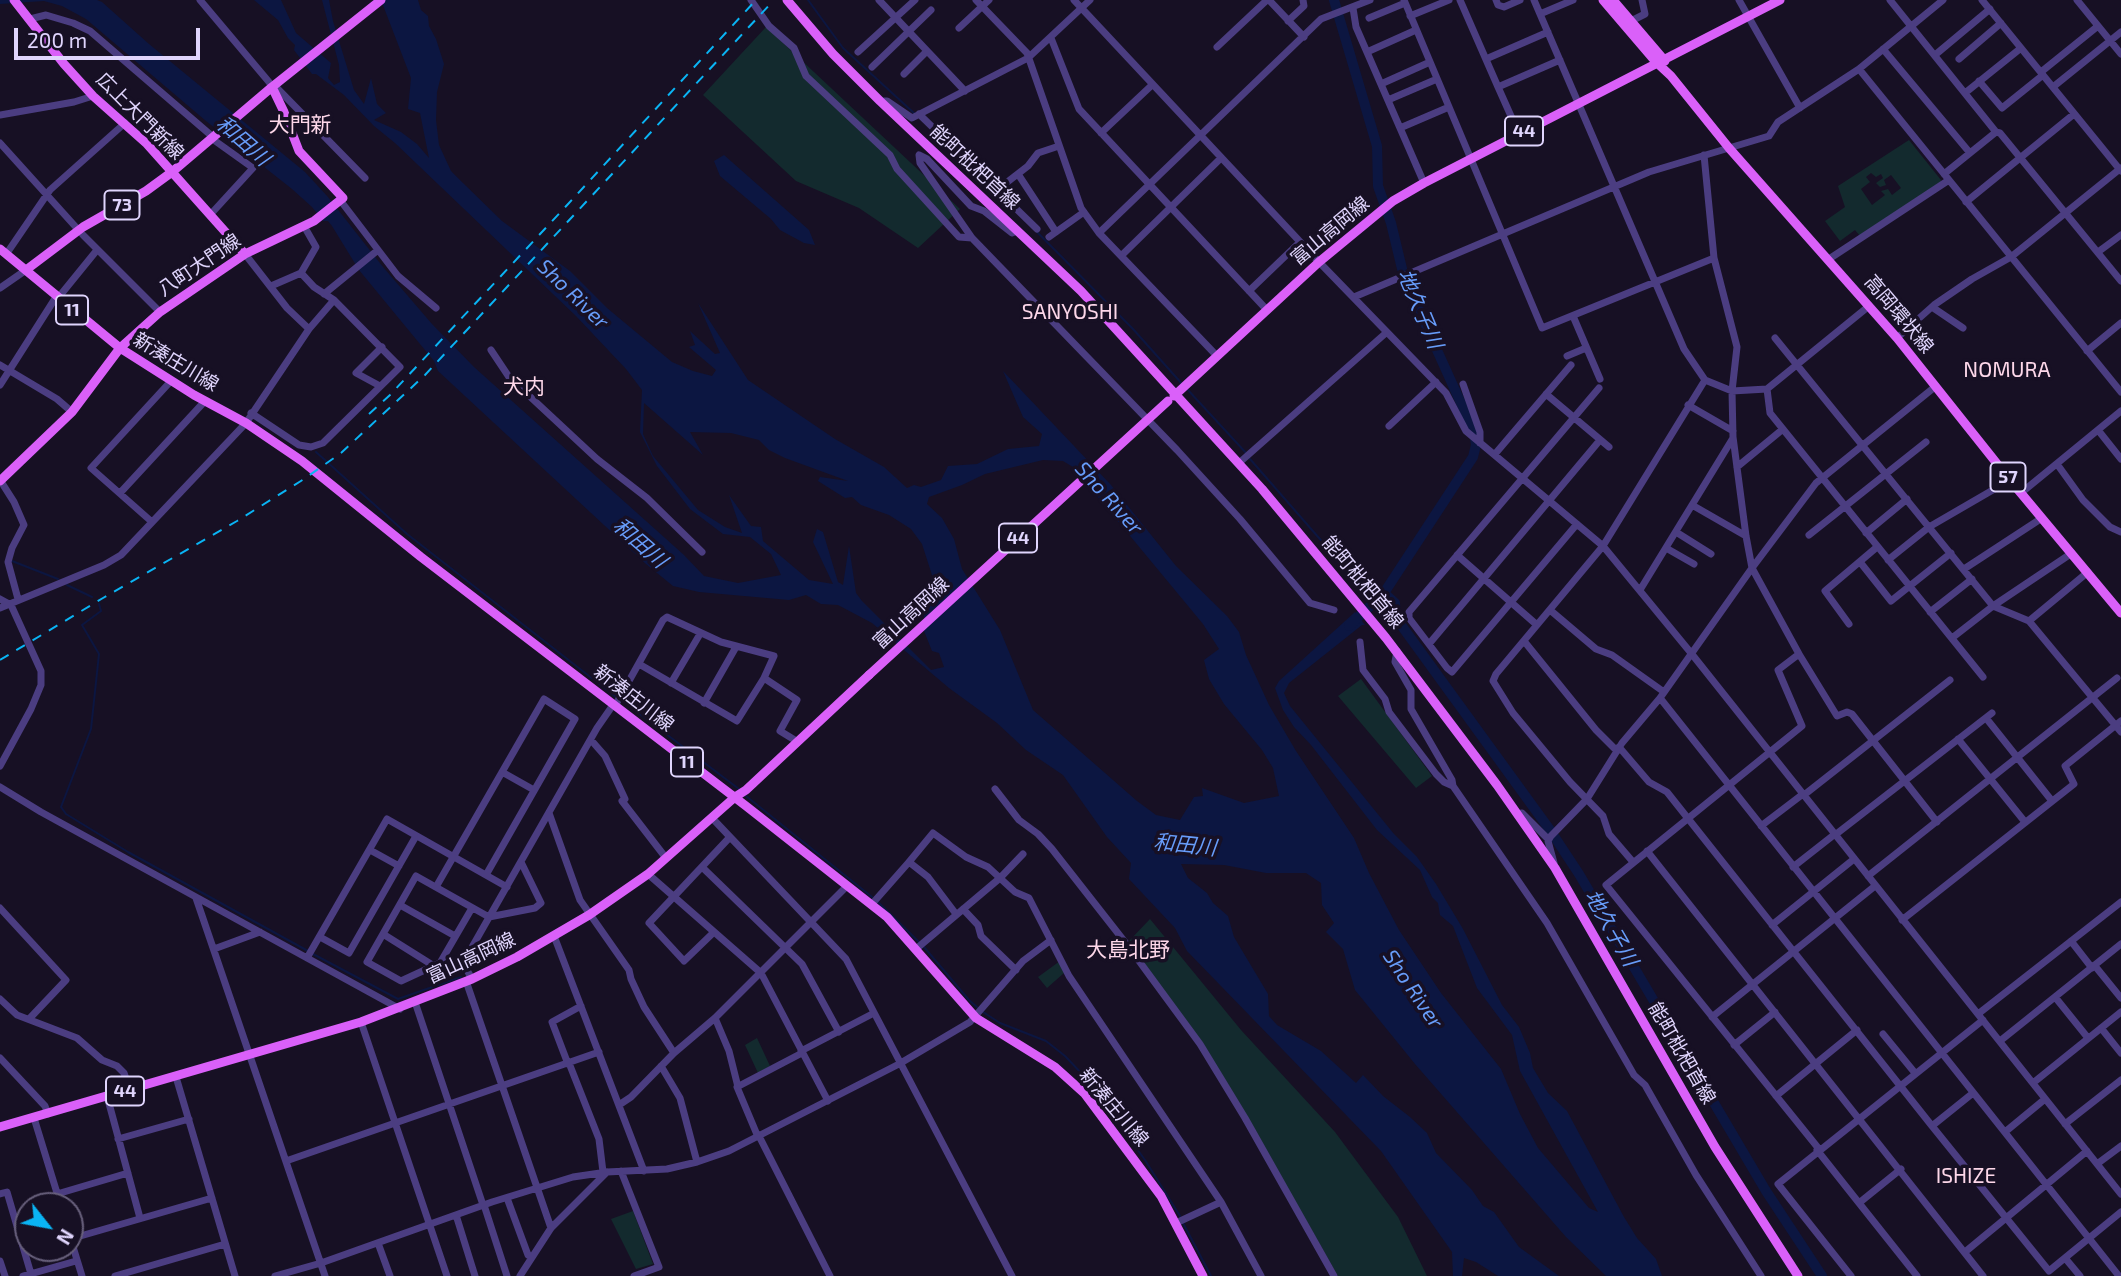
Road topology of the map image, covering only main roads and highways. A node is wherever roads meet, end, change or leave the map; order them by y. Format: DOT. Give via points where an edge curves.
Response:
graph roads {
  1 [pos="14,0"];
  2 [pos="381,0"];
  3 [pos="787,0"];
  4 [pos="1603,0"];
  5 [pos="1613,0"];
  6 [pos="1780,0"];
  7 [pos="1660,60"];
  8 [pos="275,85"];
  9 [pos="172,172"];
  10 [pos="4,251"];
  11 [pos="245,254"];
  12 [pos="26,270"];
  13 [pos="120,348"];
  14 [pos="1181,389"];
  15 [pos="0,481"];
  16 [pos="2120,611"];
  17 [pos="735,797"];
  18 [pos="0,1127"];
  19 [pos="1203,1276"];
  20 [pos="1798,1276"];
  1 -- 9 [label="main road, 広上大門新線" via="93,96"];
  2 -- 8 [label="main road, 73"];
  3 -- 14 [label="main road, 能町枇杷首線" via="880,101"];
  4 -- 7 [label="main road, 高岡環状線 / 57"];
  5 -- 7 [label="main road, 高岡環状線 / 57"];
  6 -- 7 [label="main road, 富山高岡線 / 44"];
  7 -- 14 [label="main road, 富山高岡線 / 44" via="1393,201 1318,262"];
  7 -- 16 [label="main road, 高岡環状線 / 57" via="1729,148 1897,338"];
  8 -- 9 [label="main road, 73"];
  8 -- 11 [label="main road, 八町大門線" via="299,151 343,198 314,221"];
  9 -- 11 [label="main road, 広上大門新線"];
  9 -- 12 [label="main road, 73" via="79,229"];
  10 -- 12 [label="main road, 新湊庄川線 / 11"];
  11 -- 13 [label="main road, 八町大門線" via="160,312"];
  12 -- 13 [label="main road, 新湊庄川線 / 11"];
  13 -- 15 [label="main road, 八町大門線" via="72,412"];
  13 -- 17 [label="main road, 新湊庄川線 / 11" via="302,461"];
  14 -- 17 [label="main road, 富山高岡線 / 44, bridge"];
  14 -- 20 [label="main road, 能町枇杷首線" via="1245,457 1397,651 1555,868 1715,1147"];
  17 -- 18 [label="main road, 富山高岡線 / 44" via="648,874 589,915 469,980 361,1022"];
  17 -- 19 [label="main road, 新湊庄川線 / 11" via="887,917 976,1018 1080,1088 1143,1170"];
}
